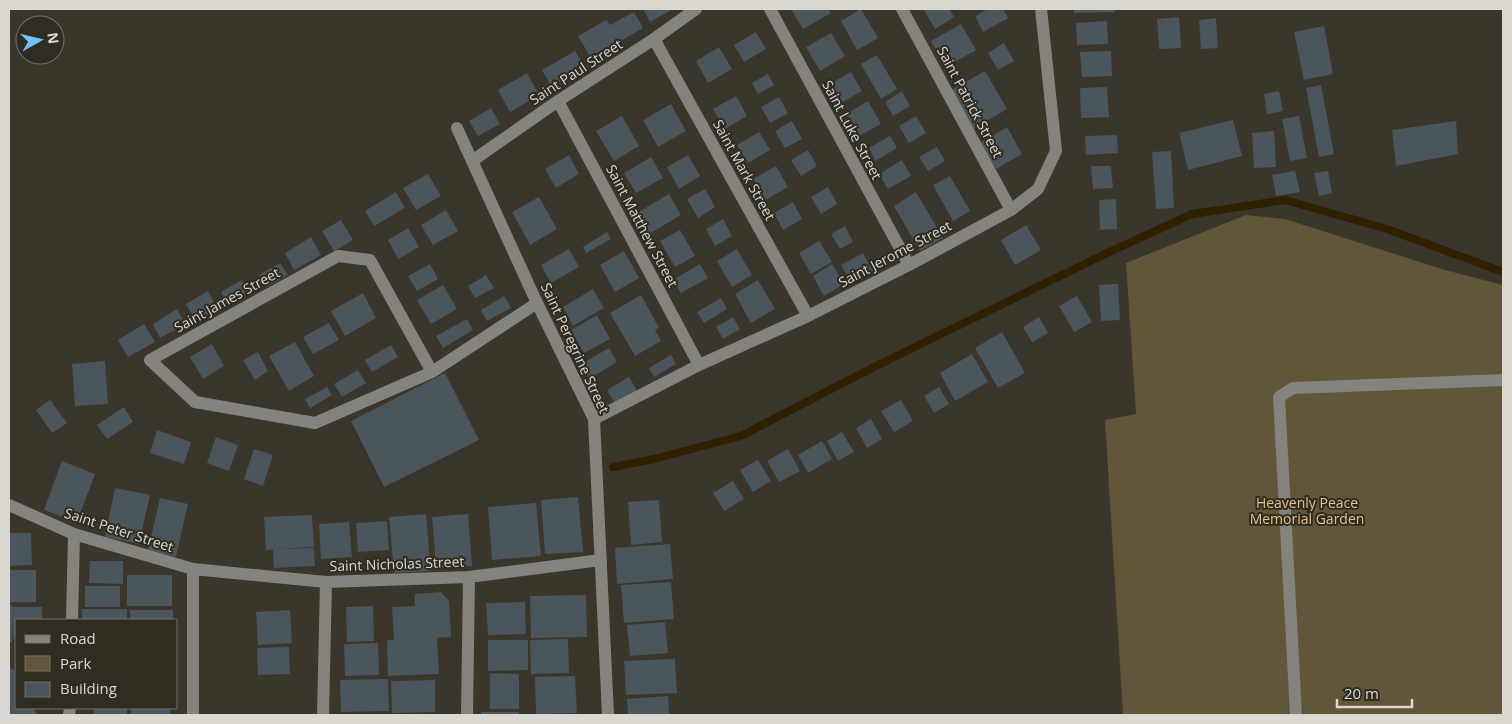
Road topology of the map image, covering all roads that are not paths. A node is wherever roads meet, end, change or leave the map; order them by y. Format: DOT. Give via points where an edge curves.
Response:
graph roads {
  1 [pos="696,9"];
  2 [pos="770,9"];
  3 [pos="902,9"];
  4 [pos="1040,9"];
  5 [pos="654,39"];
  6 [pos="558,101"];
  7 [pos="457,128"];
  8 [pos="472,161"];
  9 [pos="1011,210"];
  10 [pos="908,265"];
  11 [pos="537,303"];
  12 [pos="808,316"];
  13 [pos="700,365"];
  14 [pos="432,372"];
  15 [pos="1503,380"];
  16 [pos="594,419"];
  17 [pos="9,505"];
  18 [pos="74,534"];
  19 [pos="601,560"];
  20 [pos="193,569"];
  21 [pos="469,577"];
  22 [pos="326,582"];
  23 [pos="72,619"];
  24 [pos="193,715"];
  25 [pos="323,715"];
  26 [pos="467,715"];
  27 [pos="608,715"];
  28 [pos="1296,715"];
  1 -- 5 [label="street, Saint Paul Street"];
  2 -- 10 [label="street, Saint Luke Street"];
  3 -- 9 [label="street, Saint Patrick Street"];
  4 -- 9 [label="street, Saint Jerome Street" via="1056,151 1038,189"];
  5 -- 6 [label="street, Saint Paul Street"];
  5 -- 12 [label="street, Saint Mark Street"];
  6 -- 8 [label="street, Saint Paul Street"];
  6 -- 13 [label="street, Saint Matthew Street"];
  7 -- 8 [label="street, Saint Peregrine Street"];
  8 -- 11 [label="street, Saint Peregrine Street"];
  9 -- 10 [label="street, Saint Jerome Street"];
  10 -- 12 [label="street, Saint Jerome Street"];
  11 -- 14 [label="street"];
  11 -- 16 [label="street, Saint Peregrine Street"];
  12 -- 13 [label="street, Saint Jerome Street"];
  13 -- 16 [label="street, Saint Jerome Street"];
  14 -- 14 [label="street, Saint James Street" via="370,260 338,256 150,360 195,402 315,423"];
  15 -- 28 [label="street" via="1293,388 1279,397"];
  16 -- 19 [label="street, Saint Peregrine Street"];
  17 -- 18 [label="street, Saint Peter Street"];
  18 -- 20 [label="street, Saint Peter Street"];
  18 -- 23 [label="street"];
  19 -- 21 [label="street, Saint Nicholas Street"];
  19 -- 27 [label="street, Saint Peregrine Street"];
  20 -- 22 [label="street, Saint Nicholas Street"];
  20 -- 24 [label="street"];
  21 -- 22 [label="street, Saint Nicholas Street"];
  21 -- 26 [label="street"];
  22 -- 25 [label="street"];
}
